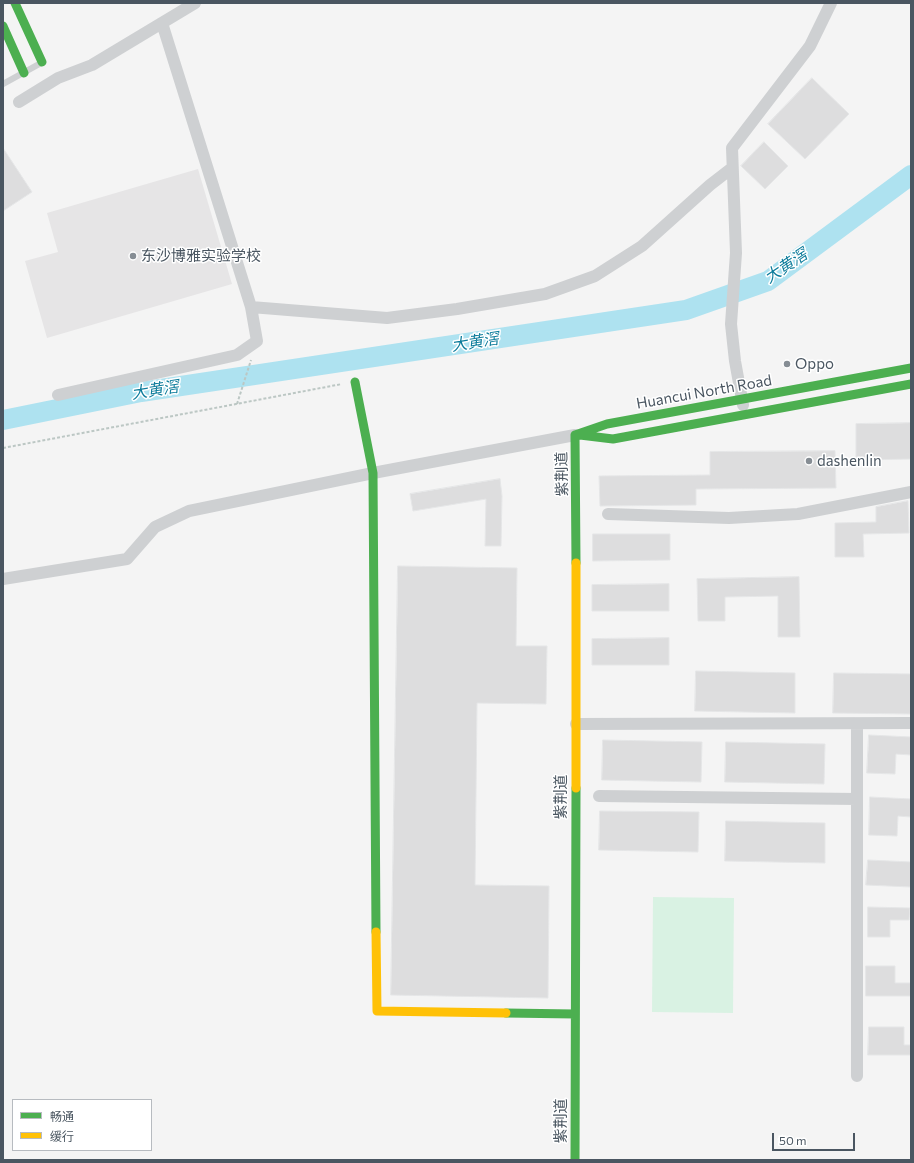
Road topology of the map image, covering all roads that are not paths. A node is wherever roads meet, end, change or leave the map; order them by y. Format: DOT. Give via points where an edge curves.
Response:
graph roads {
  1 [pos="15,3"];
  2 [pos="195,3"];
  3 [pos="832,3"];
  4 [pos="28,12"];
  5 [pos="162,23"];
  6 [pos="3,26"];
  7 [pos="27,27"];
  8 [pos="42,62"];
  9 [pos="24,73"];
  10 [pos="3,84"];
  11 [pos="19,102"];
  12 [pos="732,168"];
  13 [pos="251,307"];
  14 [pos="911,368"];
  15 [pos="355,382"];
  16 [pos="911,384"];
  17 [pos="58,395"];
  18 [pos="742,399"];
  19 [pos="744,414"];
  20 [pos="575,435"];
  21 [pos="373,473"];
  22 [pos="911,492"];
  23 [pos="608,514"];
  24 [pos="3,579"];
  25 [pos="911,723"];
  26 [pos="576,724"];
  27 [pos="857,724"];
  28 [pos="599,796"];
  29 [pos="857,799"];
  30 [pos="575,1014"];
  31 [pos="857,1076"];
  32 [pos="575,1160"];
  1 -- 7 [label="street"];
  2 -- 5 [label="street"];
  3 -- 12 [label="street" via="810,46 732,148"];
  4 -- 7 [label="street"];
  5 -- 11 [label="street" via="92,65 58,78"];
  5 -- 13 [label="street"];
  6 -- 9 [label="street"];
  7 -- 8 [label="street"];
  8 -- 9 [label="lane"];
  9 -- 10 [label="lane"];
  12 -- 13 [label="street" via="642,246 595,276 545,294 387,318"];
  12 -- 18 [label="street" via="736,253 731,324 734,361"];
  13 -- 17 [label="street" via="257,341 237,355"];
  14 -- 18 [label="street, Huancui North Road"];
  15 -- 21 [label="street"];
  16 -- 19 [label="street"];
  18 -- 19 [label="street"];
  18 -- 20 [label="street, Huancui North Road" via="607,424"];
  19 -- 20 [label="street" via="613,439"];
  20 -- 21 [label="street"];
  20 -- 26 [label="street, 紫荆道"];
  21 -- 24 [label="street" via="189,511 155,528 127,559"];
  21 -- 30 [label="street" via="377,1011"];
  22 -- 23 [label="street" via="798,514 729,518"];
  25 -- 27 [label="street"];
  26 -- 27 [label="street"];
  26 -- 30 [label="street, 紫荆道"];
  27 -- 29 [label="street"];
  28 -- 29 [label="street"];
  29 -- 31 [label="street"];
  30 -- 32 [label="street, 紫荆道"];
}
